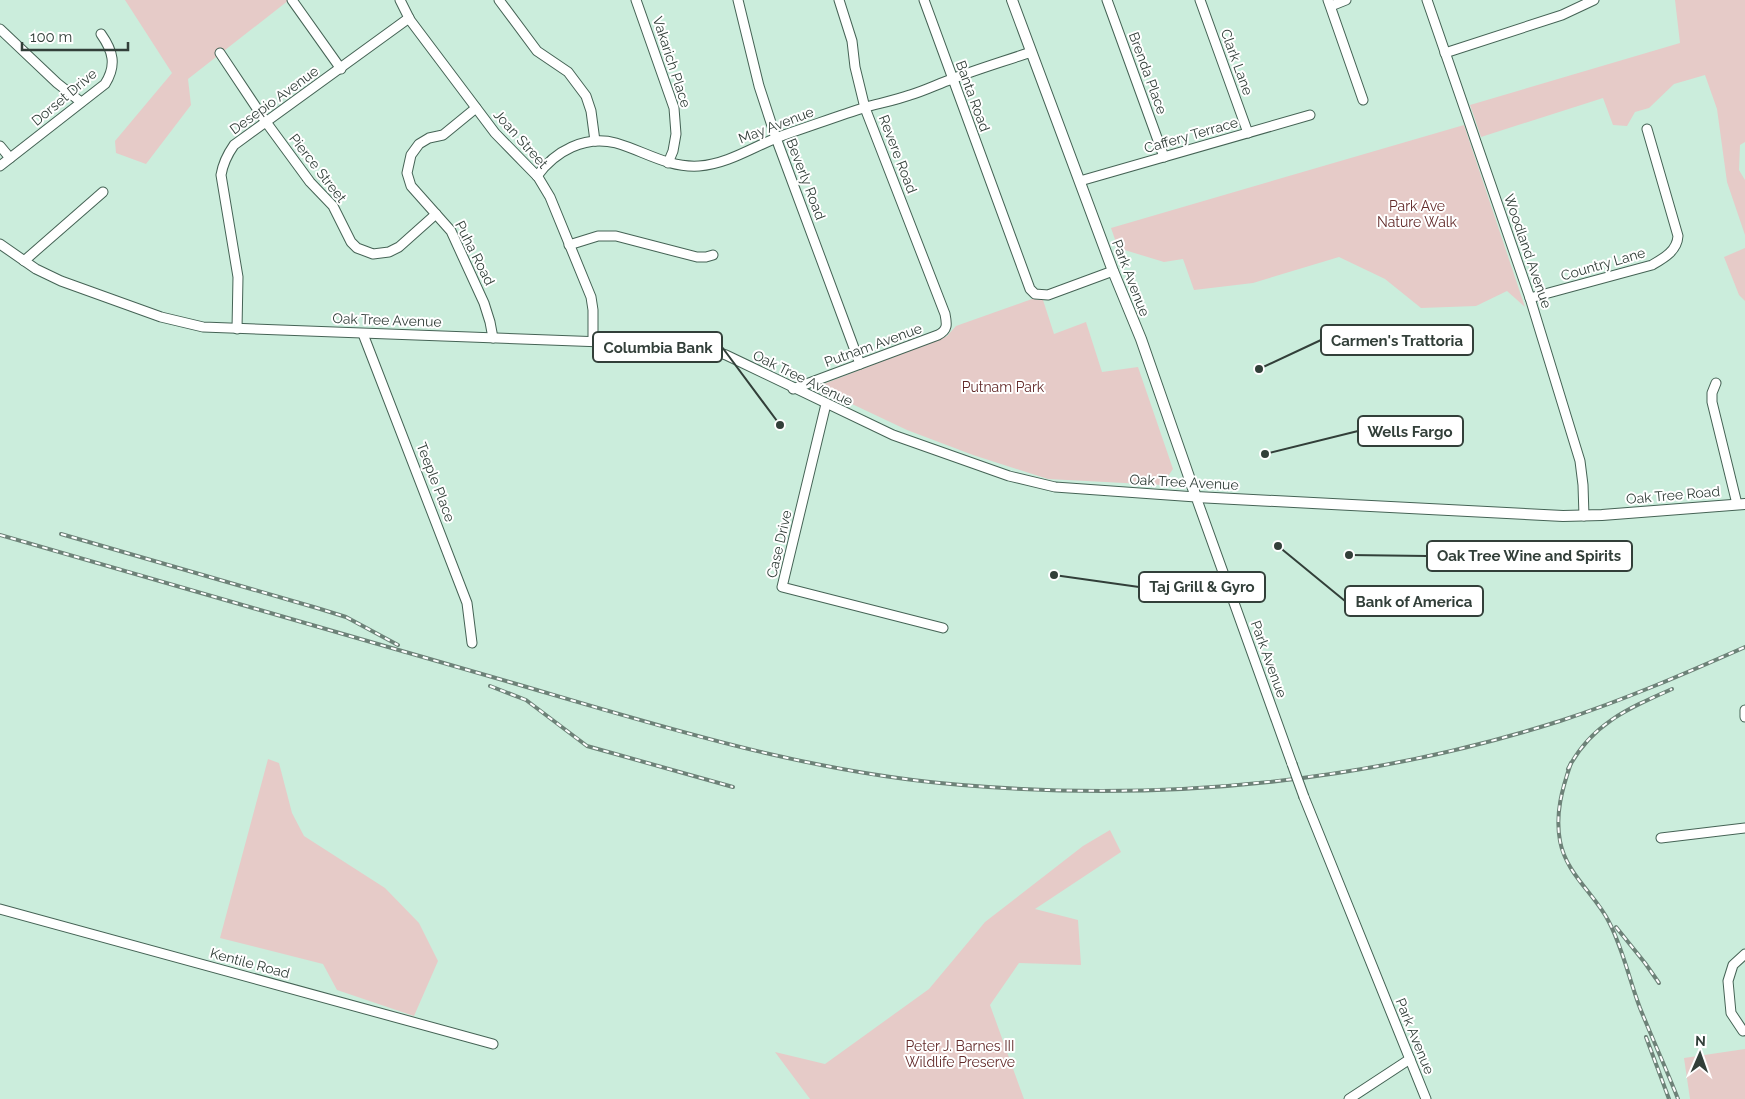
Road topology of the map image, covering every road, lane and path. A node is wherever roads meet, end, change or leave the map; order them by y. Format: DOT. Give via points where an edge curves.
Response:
graph roads {
  1 [pos="292,0"];
  2 [pos="400,0"];
  3 [pos="499,0"];
  4 [pos="636,0"];
  5 [pos="738,0"];
  6 [pos="839,0"];
  7 [pos="924,0"];
  8 [pos="1012,0"];
  9 [pos="1107,0"];
  10 [pos="1200,0"];
  11 [pos="1346,0"];
  12 [pos="1427,0"];
  13 [pos="1594,0"];
  14 [pos="1329,3"];
  15 [pos="409,18"];
  16 [pos="0,30"];
  17 [pos="100,34"];
  18 [pos="1031,52"];
  19 [pos="220,53"];
  20 [pos="1445,53"];
  21 [pos="341,69"];
  22 [pos="952,79"];
  23 [pos="1363,100"];
  24 [pos="81,102"];
  25 [pos="476,108"];
  26 [pos="865,108"];
  27 [pos="1310,115"];
  28 [pos="266,122"];
  29 [pos="1646,129"];
  30 [pos="1248,133"];
  31 [pos="776,138"];
  32 [pos="595,142"];
  33 [pos="0,146"];
  34 [pos="1164,156"];
  35 [pos="10,158"];
  36 [pos="668,163"];
  37 [pos="0,166"];
  38 [pos="537,176"];
  39 [pos="1080,182"];
  40 [pos="103,192"];
  41 [pos="436,214"];
  42 [pos="0,244"];
  43 [pos="570,246"];
  44 [pos="713,255"];
  45 [pos="24,261"];
  46 [pos="1113,271"];
  47 [pos="1530,298"];
  48 [pos="945,314"];
  49 [pos="237,329"];
  50 [pos="363,334"];
  51 [pos="492,338"];
  52 [pos="593,341"];
  53 [pos="860,364"];
  54 [pos="1716,383"];
  55 [pos="793,389"];
  56 [pos="826,404"];
  57 [pos="1196,497"];
  58 [pos="1741,504"];
  59 [pos="1602,515"];
  60 [pos="1584,516"];
  61 [pos="943,628"];
  62 [pos="472,643"];
  63 [pos="1745,710"];
  64 [pos="1745,716"];
  65 [pos="1745,828"];
  66 [pos="1661,838"];
  67 [pos="0,909"];
  68 [pos="1745,954"];
  69 [pos="1743,1031"];
  70 [pos="493,1044"];
  71 [pos="1410,1058"];
  72 [pos="1349,1099"];
  73 [pos="1426,1099"];
  1 -- 21 [label="street"];
  2 -- 15 [label="street, Joan Street"];
  3 -- 32 [label="street" via="538,51 574,78 590,104"];
  4 -- 36 [label="street, Vakarich Place" via="674,108 676,134"];
  5 -- 31 [label="street, Beverly Road"];
  6 -- 26 [label="street, Revere Road" via="852,41"];
  7 -- 22 [label="street, Banta Road"];
  8 -- 18 [label="main road, Park Avenue"];
  9 -- 34 [label="street, Brenda Place"];
  10 -- 30 [label="street, Clark Lane"];
  11 -- 14 [label="street"];
  12 -- 20 [label="street, Woodland Avenue"];
  13 -- 20 [label="street" via="1562,15"];
  14 -- 23 [label="street"];
  15 -- 21 [label="street, Desepio Avenue"];
  15 -- 25 [label="street, Joan Street"];
  16 -- 24 [label="street"];
  17 -- 24 [label="street, Dorset Drive" via="110,49 112,70 105,84"];
  18 -- 22 [label="street, May Avenue"];
  18 -- 39 [label="main road, Park Avenue"];
  19 -- 28 [label="street, Pierce Street"];
  20 -- 47 [label="street, Woodland Avenue"];
  21 -- 28 [label="street, Desepio Avenue"];
  22 -- 26 [label="street, May Avenue"];
  22 -- 46 [label="street, Banta Road" via="1030,289 1035,294 1048,295"];
  24 -- 35 [label="street, Dorset Drive"];
  25 -- 38 [label="street, Joan Street" via="495,133"];
  25 -- 41 [label="street, Puha Road" via="443,134 419,144 411,155 407,173 411,186"];
  26 -- 31 [label="street, May Avenue"];
  26 -- 48 [label="street, Revere Road"];
  27 -- 30 [label="street, Caffery Terrace"];
  28 -- 41 [label="street, Pierce Street" via="332,206 357,248 373,254 389,252"];
  28 -- 49 [label="street, Desepio Avenue" via="234,145 223,163 222,175 238,278"];
  29 -- 47 [label="street, Country Lane" via="1678,243 1665,257 1652,264"];
  30 -- 34 [label="street, Caffery Terrace"];
  31 -- 36 [label="street, May Avenue" via="710,164"];
  31 -- 53 [label="street, Beverly Road"];
  32 -- 36 [label="street, May Avenue" via="616,143"];
  32 -- 38 [label="street, May Avenue" via="579,144 558,154"];
  33 -- 35 [label="street"];
  34 -- 39 [label="street, Caffery Terrace"];
  35 -- 37 [label="street, Dorset Drive"];
  38 -- 43 [label="street, Joan Street" via="550,197"];
  39 -- 46 [label="main road, Park Avenue"];
  40 -- 45 [label="street"];
  41 -- 51 [label="street, Puha Road" via="451,232 477,286 488,313"];
  42 -- 45 [label="street, Oak Tree Avenue"];
  43 -- 44 [label="street" via="607,235 697,257"];
  43 -- 52 [label="street, Joan Street" via="591,297"];
  45 -- 49 [label="street, Oak Tree Avenue" via="61,281 161,317 194,325"];
  46 -- 57 [label="main road, Park Avenue"];
  47 -- 60 [label="street, Woodland Avenue" via="1580,461"];
  48 -- 53 [label="street, Putnam Avenue" via="946,328 938,335"];
  49 -- 50 [label="street, Oak Tree Avenue"];
  50 -- 51 [label="street, Oak Tree Avenue"];
  50 -- 62 [label="street, Teeple Place" via="467,603"];
  51 -- 52 [label="street, Oak Tree Avenue"];
  52 -- 55 [label="street, Oak Tree Avenue" via="705,348 726,355"];
  53 -- 55 [label="street, Putnam Avenue"];
  54 -- 58 [label="street" via="1712,402"];
  55 -- 56 [label="street, Oak Tree Avenue"];
  56 -- 57 [label="street, Oak Tree Avenue" via="912,443 1034,482"];
  56 -- 61 [label="street, Case Drive" via="782,587"];
  57 -- 60 [label="main road, Oak Tree Avenue"];
  57 -- 71 [label="street, Park Avenue, bridge" via="1304,797"];
  58 -- 59 [label="main road, Oak Tree Road"];
  59 -- 60 [label="main road, Oak Tree Avenue"];
  63 -- 64 [label="street"];
  65 -- 66 [label="street"];
  67 -- 70 [label="street, Kentile Road"];
  68 -- 69 [label="street" via="1733,965 1728,981 1731,1013"];
  71 -- 72 [label="street"];
  71 -- 73 [label="street, Park Avenue"];
}
